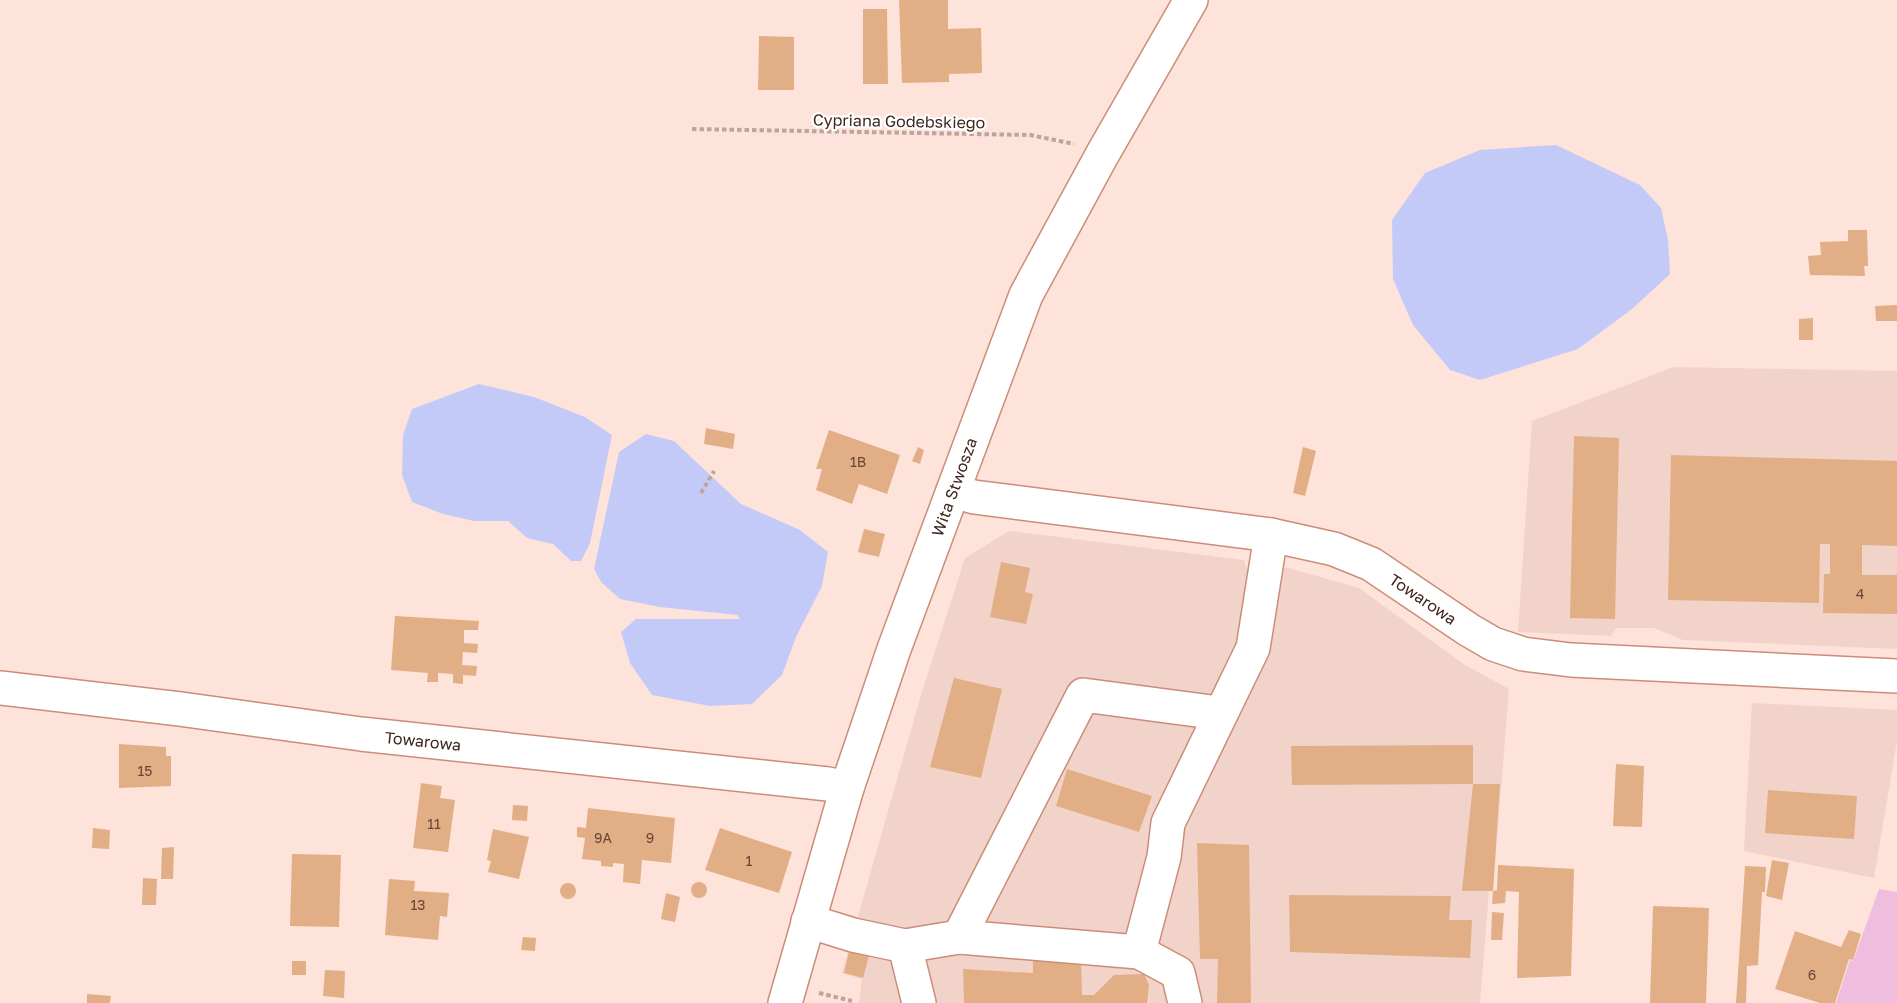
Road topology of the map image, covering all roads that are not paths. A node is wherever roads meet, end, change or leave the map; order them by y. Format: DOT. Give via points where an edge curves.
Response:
graph roads {
  1 [pos="1191,0"];
  2 [pos="953,491"];
  3 [pos="1271,535"];
  4 [pos="1897,676"];
  5 [pos="0,688"];
  6 [pos="1219,713"];
  7 [pos="847,789"];
  8 [pos="808,921"];
  9 [pos="958,937"];
  10 [pos="905,946"];
  11 [pos="1139,952"];
  12 [pos="799,997"];
  13 [pos="919,1003"];
  14 [pos="1185,1003"];
  1 -- 2 [label="street, Wita Stwosza" via="1026,295"];
  2 -- 3 [label="street, Towarowa"];
  2 -- 7 [label="street, Wita Stwosza"];
  3 -- 4 [label="street, Towarowa" via="1334,549 1371,564 1469,630 1493,644 1523,654 1571,660"];
  3 -- 6 [label="street" via="1253,648"];
  5 -- 7 [label="street, Towarowa"];
  6 -- 9 [label="street" via="1083,695"];
  6 -- 11 [label="street" via="1168,823 1164,856"];
  7 -- 8 [label="street, Wita Stwosza"];
  8 -- 10 [label="street"];
  8 -- 12 [label="street, Wita Stwosza"];
  9 -- 10 [label="street"];
  9 -- 11 [label="street"];
  10 -- 13 [label="street"];
  11 -- 14 [label="street" via="1178,973"];
}
